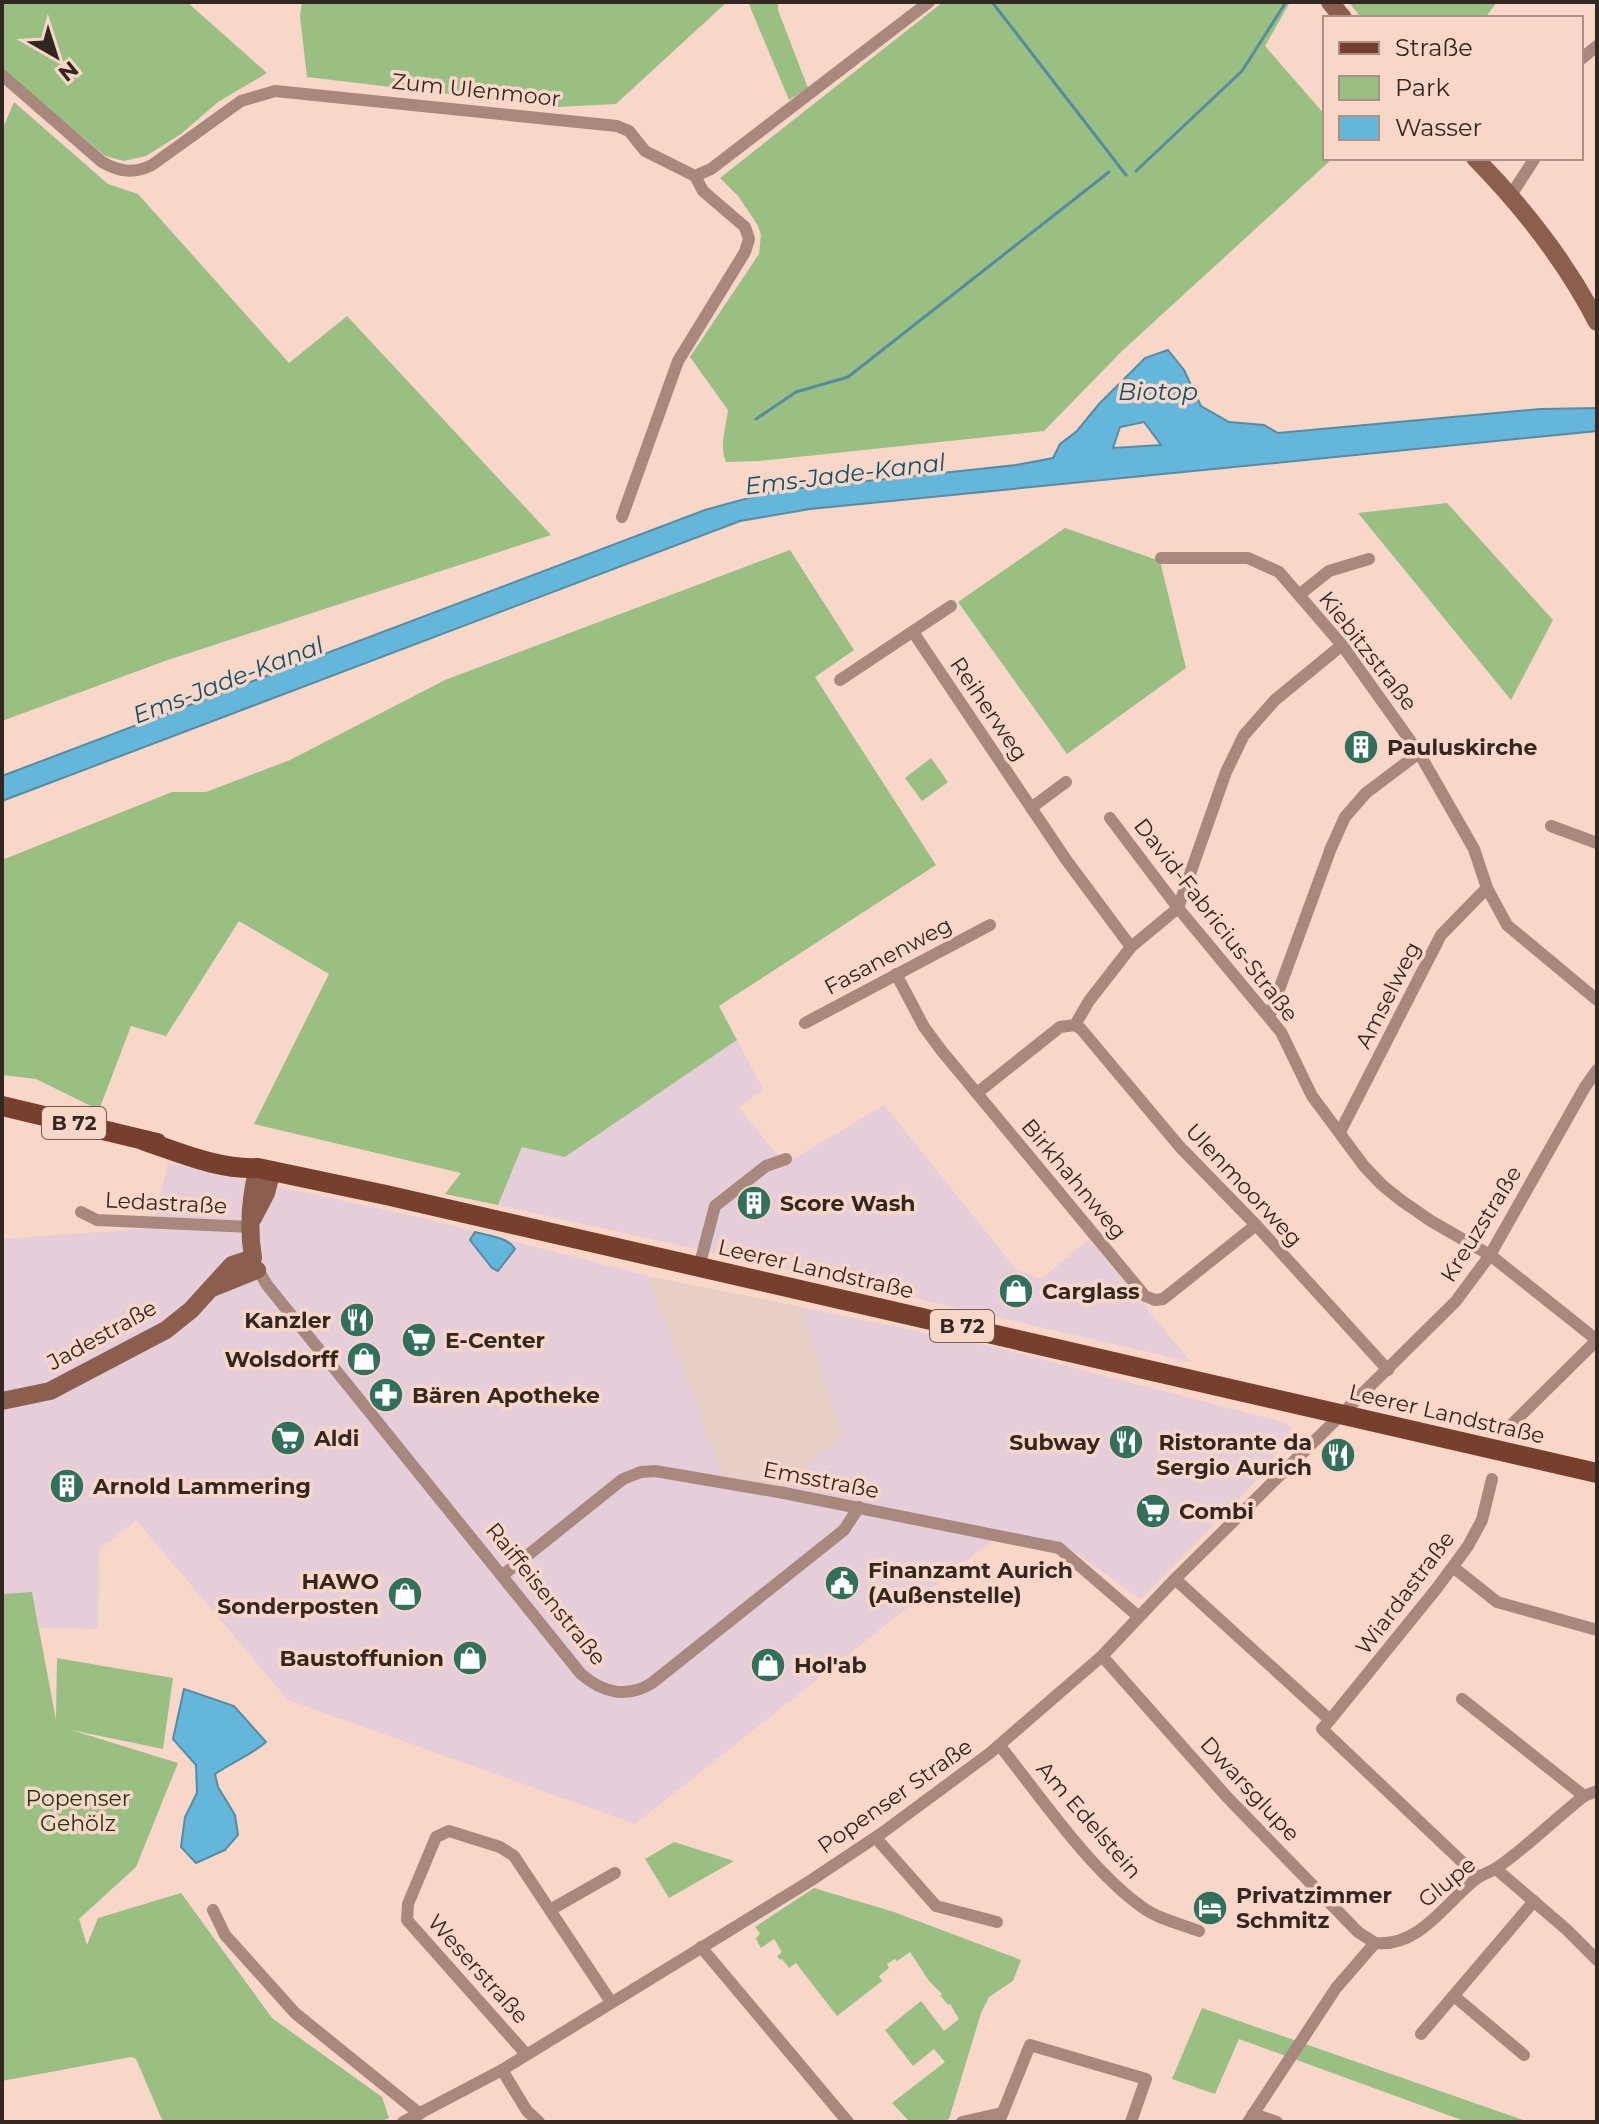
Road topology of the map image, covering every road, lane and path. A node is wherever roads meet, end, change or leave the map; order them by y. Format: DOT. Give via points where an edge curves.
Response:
graph roads {
  1 [pos="929,2"];
  2 [pos="2,75"];
  3 [pos="1477,160"];
  4 [pos="1534,160"];
  5 [pos="695,176"];
  6 [pos="1511,195"];
  7 [pos="1597,322"];
  8 [pos="622,517"];
  9 [pos="1161,558"];
  10 [pos="1369,559"];
  11 [pos="1299,595"];
  12 [pos="951,606"];
  13 [pos="913,632"];
  14 [pos="1342,645"];
  15 [pos="840,680"];
  16 [pos="1419,753"];
  17 [pos="1066,782"];
  18 [pos="1031,808"];
  19 [pos="1110,818"];
  20 [pos="1551,826"];
  21 [pos="1597,843"];
  22 [pos="1487,888"];
  23 [pos="1178,908"];
  24 [pos="990,925"];
  25 [pos="1131,947"];
  26 [pos="896,974"];
  27 [pos="1597,1000"];
  28 [pos="1269,1017"];
  29 [pos="805,1023"];
  30 [pos="1075,1025"];
  31 [pos="1597,1070"];
  32 [pos="977,1093"];
  33 [pos="2,1106"];
  34 [pos="1340,1132"];
  35 [pos="786,1159"];
  36 [pos="265,1169"];
  37 [pos="81,1212"];
  38 [pos="251,1224"];
  39 [pos="1256,1225"];
  40 [pos="1490,1255"];
  41 [pos="255,1264"];
  42 [pos="699,1267"];
  43 [pos="1597,1340"];
  44 [pos="1388,1370"];
  45 [pos="2,1401"];
  46 [pos="1342,1415"];
  47 [pos="1508,1428"];
  48 [pos="1597,1473"];
  49 [pos="1492,1479"];
  50 [pos="859,1507"];
  51 [pos="1453,1567"];
  52 [pos="503,1575"];
  53 [pos="1175,1579"];
  54 [pos="1139,1617"];
  55 [pos="1597,1630"];
  56 [pos="1102,1656"];
  57 [pos="1462,1699"];
  58 [pos="1330,1720"];
  59 [pos="1000,1746"];
  60 [pos="1597,1791"];
  61 [pos="1584,1796"];
  62 [pos="876,1838"];
  63 [pos="1496,1869"];
  64 [pos="615,1873"];
  65 [pos="1478,1877"];
  66 [pos="1534,1901"];
  67 [pos="213,1910"];
  68 [pos="550,1910"];
  69 [pos="997,1922"];
  70 [pos="1199,1931"];
  71 [pos="1375,1943"];
  72 [pos="701,1947"];
  73 [pos="1597,1960"];
  74 [pos="1454,1996"];
  75 [pos="611,2002"];
  76 [pos="1421,2034"];
  77 [pos="526,2054"];
  78 [pos="1524,2055"];
  79 [pos="502,2070"];
  80 [pos="420,2114"];
  81 [pos="1000,2117"];
  82 [pos="1251,2118"];
  83 [pos="403,2122"];
  84 [pos="539,2122"];
  85 [pos="848,2122"];
  86 [pos="962,2122"];
  87 [pos="1131,2122"];
  88 [pos="1277,2122"];
  1 -- 5 [label="street"];
  2 -- 5 [label="street, Zum Ulenmoor" via="117,170 152,165 241,101 275,91 617,126 629,131 645,151"];
  3 -- 6 [label="street"];
  4 -- 6 [label="street"];
  5 -- 8 [label="street" via="703,191 745,227 749,239 678,361"];
  6 -- 7 [label="street"];
  9 -- 11 [label="street, Kiebitzstraße" via="1248,558 1279,572"];
  10 -- 11 [label="street, Kiebitzstraße" via="1329,571"];
  11 -- 14 [label="street, Kiebitzstraße"];
  12 -- 13 [label="street"];
  13 -- 15 [label="street"];
  13 -- 18 [label="street, Reiherweg"];
  14 -- 16 [label="street, Kiebitzstraße"];
  14 -- 23 [label="street" via="1275,700 1244,735"];
  16 -- 22 [label="street, Kiebitzstraße" via="1474,849"];
  16 -- 28 [label="street" via="1366,793 1345,817"];
  17 -- 18 [label="street"];
  18 -- 25 [label="street, Reiherweg"];
  19 -- 23 [label="street, David-Fabricius-Straße"];
  20 -- 21 [label="street"];
  22 -- 27 [label="street, Kiebitzstraße" via="1507,925"];
  22 -- 34 [label="street, Amselweg" via="1441,935"];
  23 -- 25 [label="street"];
  23 -- 28 [label="street, David-Fabricius-Straße"];
  24 -- 26 [label="street, Fasanenweg"];
  25 -- 30 [label="street"];
  26 -- 29 [label="street, Fasanenweg"];
  26 -- 32 [label="street, Birkhahnweg" via="924,1027"];
  28 -- 34 [label="street, David-Fabricius-Straße" via="1312,1096"];
  30 -- 32 [label="street" via="1060,1027"];
  30 -- 39 [label="street, Ulenmoorweg" via="1180,1147"];
  31 -- 40 [label="street, Kreuzstraße"];
  32 -- 39 [label="street, Birkhahnweg" via="1145,1296 1163,1299"];
  33 -- 36 [label="main road, Leerer Landstraße / B 72"];
  34 -- 40 [label="street, David-Fabricius-Straße" via="1382,1185"];
  35 -- 42 [label="street" via="766,1166 715,1206"];
  36 -- 38 [label="street" via="250,1199"];
  36 -- 42 [label="main road, Leerer Landstraße / B 72"];
  37 -- 38 [label="street, Ledastraße" via="97,1220"];
  38 -- 41 [label="street"];
  39 -- 44 [label="street, Ulenmoorweg"];
  40 -- 43 [label="street, David-Fabricius-Straße"];
  40 -- 44 [label="street, Kreuzstraße" via="1456,1301"];
  41 -- 45 [label="street, Jadestraße" via="212,1288 166,1330 98,1368 50,1391"];
  41 -- 52 [label="street, Raiffeisenstraße" via="269,1288"];
  42 -- 46 [label="main road, Leerer Landstraße / B 72"];
  43 -- 47 [label="street"];
  44 -- 46 [label="street, Kreuzstraße"];
  46 -- 48 [label="main road, Leerer Landstraße / B 72"];
  46 -- 53 [label="street, Popenser Straße"];
  49 -- 51 [label="street, Wiardastraße" via="1482,1520"];
  50 -- 52 [label="street, Emsstraße" via="641,1472 623,1479"];
  50 -- 52 [label="street, Raiffeisenstraße" via="844,1530 652,1683 632,1692 609,1691 590,1682"];
  50 -- 54 [label="street, Emsstraße" via="1059,1548"];
  51 -- 55 [label="street" via="1497,1602"];
  51 -- 58 [label="street, Wiardastraße"];
  53 -- 54 [label="street, Popenser Straße"];
  53 -- 58 [label="street"];
  54 -- 56 [label="street, Popenser Straße"];
  56 -- 59 [label="street, Popenser Straße"];
  56 -- 71 [label="street, Dwarsglupe" via="1227,1797 1358,1932"];
  57 -- 61 [label="street"];
  58 -- 65 [label="street" via="1322,1729"];
  59 -- 62 [label="street, Popenser Straße"];
  59 -- 70 [label="street, Am Edelstein" via="1120,1889 1144,1909"];
  60 -- 61 [label="street, Glupe"];
  61 -- 63 [label="street, Glupe"];
  62 -- 69 [label="street" via="936,1906"];
  62 -- 72 [label="street, Popenser Straße"];
  63 -- 65 [label="street, Glupe"];
  63 -- 66 [label="street"];
  64 -- 68 [label="street"];
  65 -- 71 [label="street, Glupe" via="1408,1938 1390,1945"];
  66 -- 73 [label="street"];
  66 -- 74 [label="street"];
  67 -- 80 [label="street" via="225,1935 295,2013"];
  68 -- 75 [label="street, Weserstraße"];
  68 -- 77 [label="street, Weserstraße" via="514,1856 449,1831 436,1837 408,1904 407,1920"];
  71 -- 82 [label="street" via="1336,1988"];
  72 -- 75 [label="street, Popenser Straße"];
  72 -- 85 [label="street"];
  74 -- 76 [label="street"];
  74 -- 78 [label="street"];
  75 -- 77 [label="street, Popenser Straße"];
  77 -- 79 [label="street, Popenser Straße"];
  79 -- 80 [label="street, Popenser Straße"];
  79 -- 84 [label="street"];
  80 -- 83 [label="street, Popenser Straße"];
  81 -- 86 [label="street"];
  81 -- 87 [label="street" via="1030,2045 1146,2079"];
  82 -- 88 [label="street"];
}
